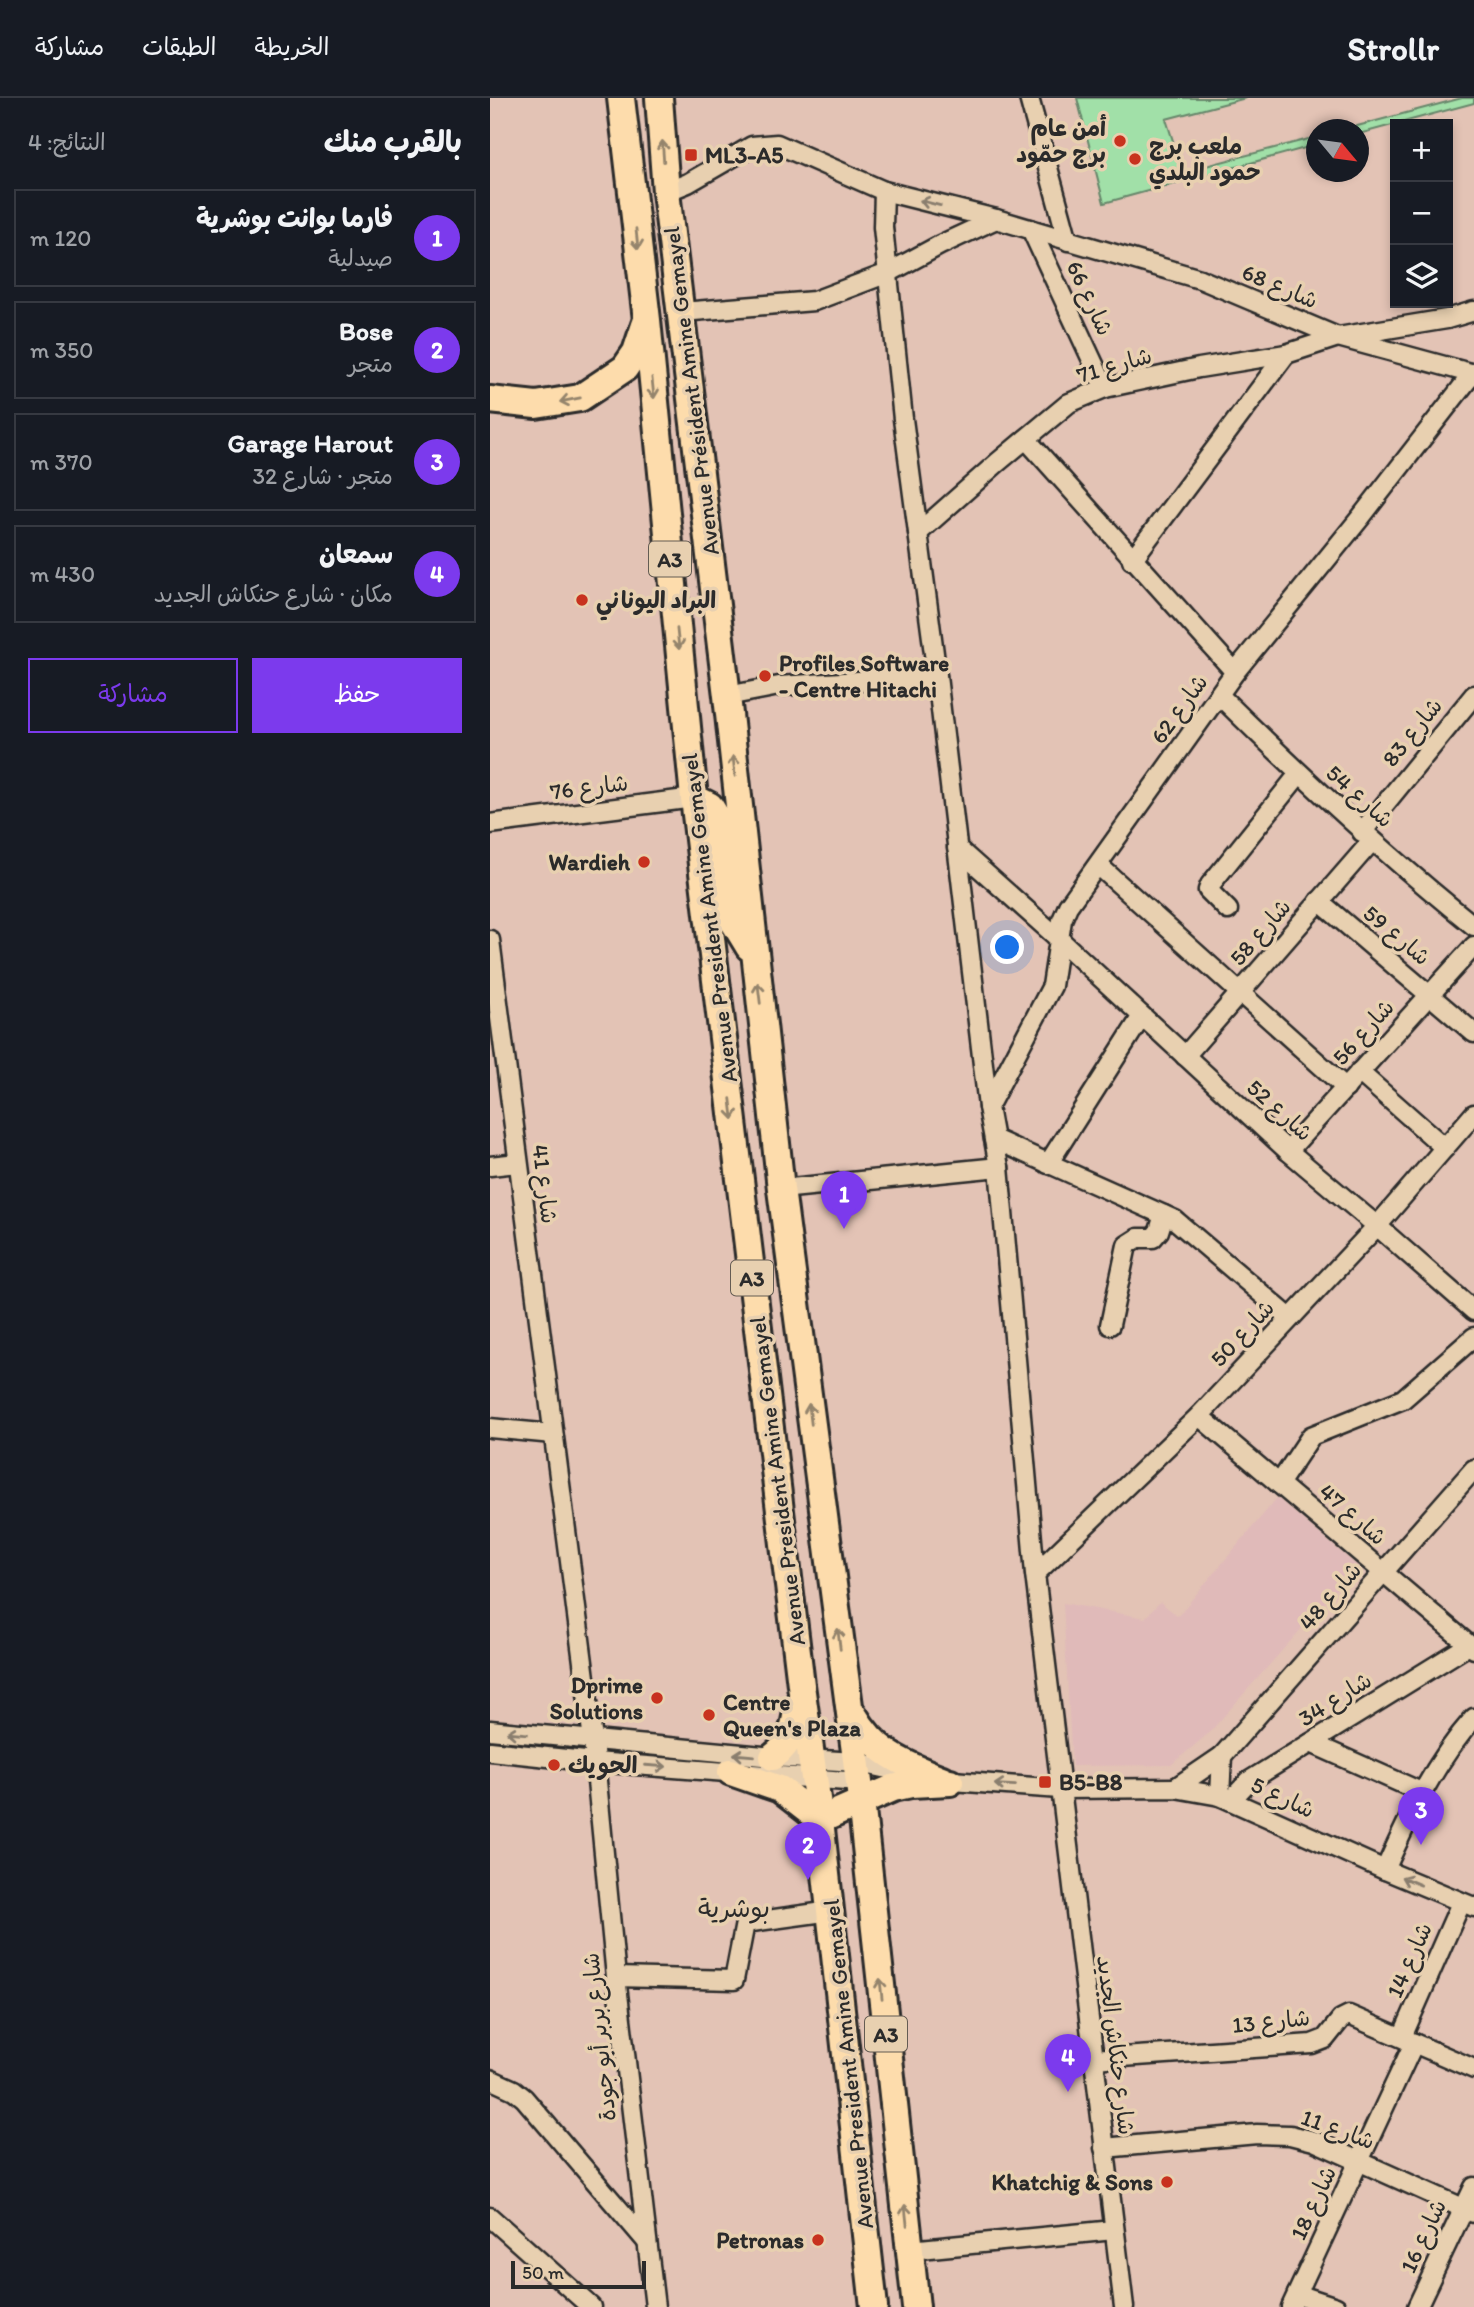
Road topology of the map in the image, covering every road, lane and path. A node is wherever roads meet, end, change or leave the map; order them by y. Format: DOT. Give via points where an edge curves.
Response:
graph roads {
  1 [pos="621,98"];
  2 [pos="659,98"];
  3 [pos="1029,98"];
  4 [pos="884,191"];
  5 [pos="666,192"];
  6 [pos="996,219"];
  7 [pos="1031,229"];
  8 [pos="1068,241"];
  9 [pos="888,273"];
  10 [pos="1474,311"];
  11 [pos="682,312"];
  12 [pos="647,320"];
  13 [pos="1338,337"];
  14 [pos="1286,354"];
  15 [pos="1473,374"];
  16 [pos="1105,388"];
  17 [pos="490,400"];
  18 [pos="1026,439"];
  19 [pos="918,533"];
  20 [pos="1132,560"];
  21 [pos="1235,672"];
  22 [pos="937,676"];
  23 [pos="1219,695"];
  24 [pos="1474,695"];
  25 [pos="727,696"];
  26 [pos="1298,774"];
  27 [pos="694,799"];
  28 [pos="490,824"];
  29 [pos="1367,837"];
  30 [pos="957,848"];
  31 [pos="1098,865"];
  32 [pos="1320,901"];
  33 [pos="1228,910"];
  34 [pos="1474,926"];
  35 [pos="1059,939"];
  36 [pos="490,940"];
  37 [pos="1474,946"];
  38 [pos="754,953"];
  39 [pos="1240,993"];
  40 [pos="1430,995"];
  41 [pos="1142,1016"];
  42 [pos="1474,1033"];
  43 [pos="1185,1056"];
  44 [pos="767,1060"];
  45 [pos="1359,1072"];
  46 [pos="1346,1088"];
  47 [pos="988,1107"];
  48 [pos="1474,1114"];
  49 [pos="994,1139"];
  50 [pos="1445,1148"];
  51 [pos="1288,1152"];
  52 [pos="518,1163"];
  53 [pos="1048,1164"];
  54 [pos="490,1166"];
  55 [pos="999,1167"];
  56 [pos="781,1189"];
  57 [pos="1164,1215"];
  58 [pos="1377,1226"];
  59 [pos="1474,1311"];
  60 [pos="1290,1318"];
  61 [pos="1110,1325"];
  62 [pos="1474,1337"];
  63 [pos="1199,1416"];
  64 [pos="490,1429"];
  65 [pos="553,1434"];
  66 [pos="1474,1469"];
  67 [pos="1279,1483"];
  68 [pos="1383,1573"];
  69 [pos="1035,1574"];
  70 [pos="1471,1647"];
  71 [pos="801,1685"];
  72 [pos="848,1707"];
  73 [pos="1474,1718"];
  74 [pos="490,1730"];
  75 [pos="593,1740"];
  76 [pos="1311,1743"];
  77 [pos="490,1751"];
  78 [pos="1222,1756"];
  79 [pos="773,1757"];
  80 [pos="595,1762"];
  81 [pos="813,1768"];
  82 [pos="731,1772"];
  83 [pos="858,1782"];
  84 [pos="950,1782"];
  85 [pos="1175,1788"];
  86 [pos="1060,1789"];
  87 [pos="1421,1792"];
  88 [pos="1226,1798"];
  89 [pos="820,1820"];
  90 [pos="1385,1870"];
  91 [pos="1470,1905"];
  92 [pos="831,1911"];
  93 [pos="616,1977"];
  94 [pos="1408,2040"];
  95 [pos="1093,2059"];
  96 [pos="1474,2069"];
  97 [pos="490,2079"];
  98 [pos="1104,2148"];
  99 [pos="1359,2162"];
  100 [pos="1474,2187"];
  101 [pos="1469,2210"];
  102 [pos="490,2217"];
  103 [pos="1114,2230"];
  104 [pos="647,2242"];
  105 [pos="910,2250"];
  106 [pos="1294,2301"];
  107 [pos="591,2307"];
  108 [pos="655,2307"];
  109 [pos="874,2307"];
  110 [pos="916,2307"];
  111 [pos="1124,2307"];
  112 [pos="1336,2307"];
  113 [pos="1417,2307"];
  1 -- 12 [label="highway, Avenue Président Amine Gemayel / A3, one-way"];
  5 -- 2 [label="highway, Avenue Président Amine Gemayel / A3, one-way"];
  3 -- 8 [label="street"];
  4 -- 5 [label="street, شارع 68" via="792,150 763,144 738,152"];
  6 -- 4 [label="street, شارع 68, one-way"];
  4 -- 9 [label="street, شارع حنكاش الجديد"];
  5 -- 11 [label="highway, Avenue Président Amine Gemayel / A3"];
  6 -- 7 [label="street, شارع 68"];
  6 -- 9 [label="street"];
  7 -- 8 [label="street, شارع 68"];
  7 -- 16 [label="street, شارع 66"];
  8 -- 13 [label="street, شارع 68" via="1200,279"];
  9 -- 11 [label="street" via="814,301"];
  9 -- 19 [label="street, شارع حنكاش الجديد"];
  10 -- 13 [label="street, شارع 71"];
  11 -- 25 [label="highway, Avenue Président Amine Gemayel / A3"];
  12 -- 17 [label="highway, one-way" via="625,368 580,398 536,405"];
  12 -- 27 [label="highway, Avenue President Amine Gemayel / A3, one-way"];
  13 -- 14 [label="street, شارع 71"];
  13 -- 15 [label="street, شارع 68"];
  14 -- 16 [label="street, شارع 71"];
  14 -- 20 [label="street"];
  15 -- 21 [label="street, شارع 62"];
  16 -- 18 [label="street, شارع 71" via="1069,403"];
  18 -- 19 [label="street, شارع 71"];
  18 -- 20 [label="street"];
  19 -- 22 [label="street, شارع حنكاش الجديد"];
  20 -- 21 [label="street"];
  21 -- 23 [label="street, شارع 62"];
  22 -- 25 [label="street" via="779,686"];
  22 -- 30 [label="street, شارع حنكاش الجديد"];
  23 -- 26 [label="street, شارع 54"];
  23 -- 31 [label="street, شارع 62"];
  24 -- 29 [label="street, شارع 83"];
  38 -- 25 [label="highway, Avenue Président Amine Gemayel / A3, one-way"];
  26 -- 29 [label="street, شارع 54"];
  26 -- 33 [label="street" via="1210,885 1211,895"];
  27 -- 28 [label="street, شارع 76"];
  27 -- 38 [label="highway" via="710,806 716,816 732,919"];
  27 -- 71 [label="highway, Avenue President Amine Gemayel / A3, one-way"];
  29 -- 32 [label="street, شارع 58"];
  29 -- 34 [label="street, شارع 54"];
  30 -- 35 [label="street, شارع 52"];
  30 -- 47 [label="street, شارع حنكاش الجديد"];
  31 -- 35 [label="street, شارع 62" via="1068,906"];
  31 -- 39 [label="street"];
  32 -- 39 [label="street, شارع 58"];
  32 -- 40 [label="street, شارع 59"];
  35 -- 41 [label="street, شارع 52"];
  35 -- 47 [label="street, شارع 62" via="1052,986"];
  36 -- 52 [label="street, شارع 41"];
  37 -- 40 [label="street, شارع 56"];
  44 -- 38 [label="highway, Avenue Président Amine Gemayel / A3, one-way"];
  39 -- 43 [label="street, شارع 58"];
  39 -- 46 [label="street"];
  40 -- 42 [label="street, شارع 59"];
  40 -- 45 [label="street, شارع 56"];
  41 -- 43 [label="street, شارع 52"];
  41 -- 53 [label="street"];
  43 -- 51 [label="street, شارع 52"];
  44 -- 56 [label="highway, Avenue President Amine Gemayel / A3"];
  45 -- 46 [label="street, شارع 56"];
  45 -- 50 [label="street"];
  46 -- 51 [label="street, شارع 56"];
  47 -- 49 [label="street, شارع حنكاش الجديد"];
  48 -- 50 [label="street, شارع 50"];
  49 -- 53 [label="street"];
  49 -- 55 [label="street, شارع حنكاش الجديد"];
  50 -- 58 [label="street, شارع 50"];
  51 -- 58 [label="street, شارع 52"];
  52 -- 54 [label="street"];
  52 -- 65 [label="street, شارع 41"];
  53 -- 57 [label="street"];
  55 -- 56 [label="street"];
  55 -- 69 [label="street, شارع حنكاش الجديد"];
  72 -- 56 [label="highway, Avenue President Amine Gemayel / A3, one-way"];
  57 -- 60 [label="street" via="1186,1227"];
  57 -- 61 [label="street" via="1153,1238 1138,1238 1126,1245"];
  58 -- 59 [label="street, شارع 52"];
  58 -- 60 [label="street, شارع 50"];
  60 -- 63 [label="street, شارع 50"];
  62 -- 67 [label="street" via="1403,1399 1311,1436"];
  63 -- 67 [label="street, شارع 47"];
  63 -- 69 [label="street, شارع 50"];
  64 -- 65 [label="street"];
  65 -- 75 [label="street, شارع 41"];
  66 -- 68 [label="street, شارع 48"];
  67 -- 68 [label="street, شارع 47"];
  68 -- 70 [label="street, شارع 47"];
  68 -- 78 [label="street, شارع 48"];
  69 -- 86 [label="street, شارع حنكاش الجديد"];
  70 -- 76 [label="street, شارع 34"];
  71 -- 79 [label="highway" via="792,1737"];
  71 -- 81 [label="highway, Avenue President Amine Gemayel / A3"];
  72 -- 83 [label="highway, Avenue President Amine Gemayel / A3"];
  72 -- 84 [label="highway" via="876,1746"];
  73 -- 87 [label="street"];
  75 -- 74 [label="street, one-way"];
  79 -- 75 [label="street, one-way"];
  75 -- 80 [label="street, شارع بربر أبو جودة"];
  76 -- 87 [label="street"];
  76 -- 88 [label="street, شارع 34"];
  77 -- 80 [label="street"];
  78 -- 85 [label="street, شارع 48"];
  78 -- 88 [label="street"];
  79 -- 81 [label="street"];
  80 -- 82 [label="street, one-way"];
  80 -- 93 [label="street, شارع بربر أبو جودة"];
  81 -- 82 [label="street"];
  81 -- 83 [label="street, شارع 5"];
  81 -- 89 [label="highway, Avenue President Amine Gemayel / A3"];
  82 -- 89 [label="highway" via="780,1789"];
  83 -- 84 [label="street, شارع 5"];
  83 -- 84 [label="highway"];
  83 -- 89 [label="highway"];
  105 -- 83 [label="highway, Avenue President Amine Gemayel / A3, one-way"];
  86 -- 84 [label="street, شارع 5, one-way"];
  85 -- 86 [label="street, شارع 5"];
  85 -- 88 [label="street, شارع 5"];
  86 -- 95 [label="street, شارع حنكاش الجديد"];
  87 -- 90 [label="street"];
  88 -- 90 [label="street, شارع 5"];
  89 -- 92 [label="highway, Avenue President Amine Gemayel / A3"];
  91 -- 90 [label="street, شارع 5, one-way"];
  91 -- 94 [label="street, شارع 14"];
  92 -- 93 [label="street" via="745,1923 734,1980"];
  92 -- 109 [label="highway, Avenue President Amine Gemayel / A3"];
  93 -- 104 [label="street, شارع بربر أبو جودة"];
  94 -- 95 [label="street, شارع 13" via="1349,2015 1325,2039 1312,2044"];
  94 -- 96 [label="street, شارع 13"];
  94 -- 99 [label="street, شارع 18"];
  95 -- 98 [label="street, شارع حنكاش الجديد"];
  97 -- 104 [label="street" via="524,2098"];
  98 -- 99 [label="street, شارع 11" via="1275,2134 1314,2141"];
  98 -- 103 [label="street, شارع حنكاش الجديد"];
  99 -- 101 [label="street, شارع 11"];
  99 -- 106 [label="street, شارع 18"];
  100 -- 101 [label="street, شارع 16"];
  101 -- 113 [label="street, شارع 16"];
  102 -- 107 [label="street"];
  103 -- 105 [label="street"];
  103 -- 111 [label="street, شارع حنكاش الجديد"];
  104 -- 108 [label="street, شارع بربر أبو جودة"];
  105 -- 110 [label="highway, Avenue President Amine Gemayel / A3"];
  106 -- 112 [label="street"];
}
